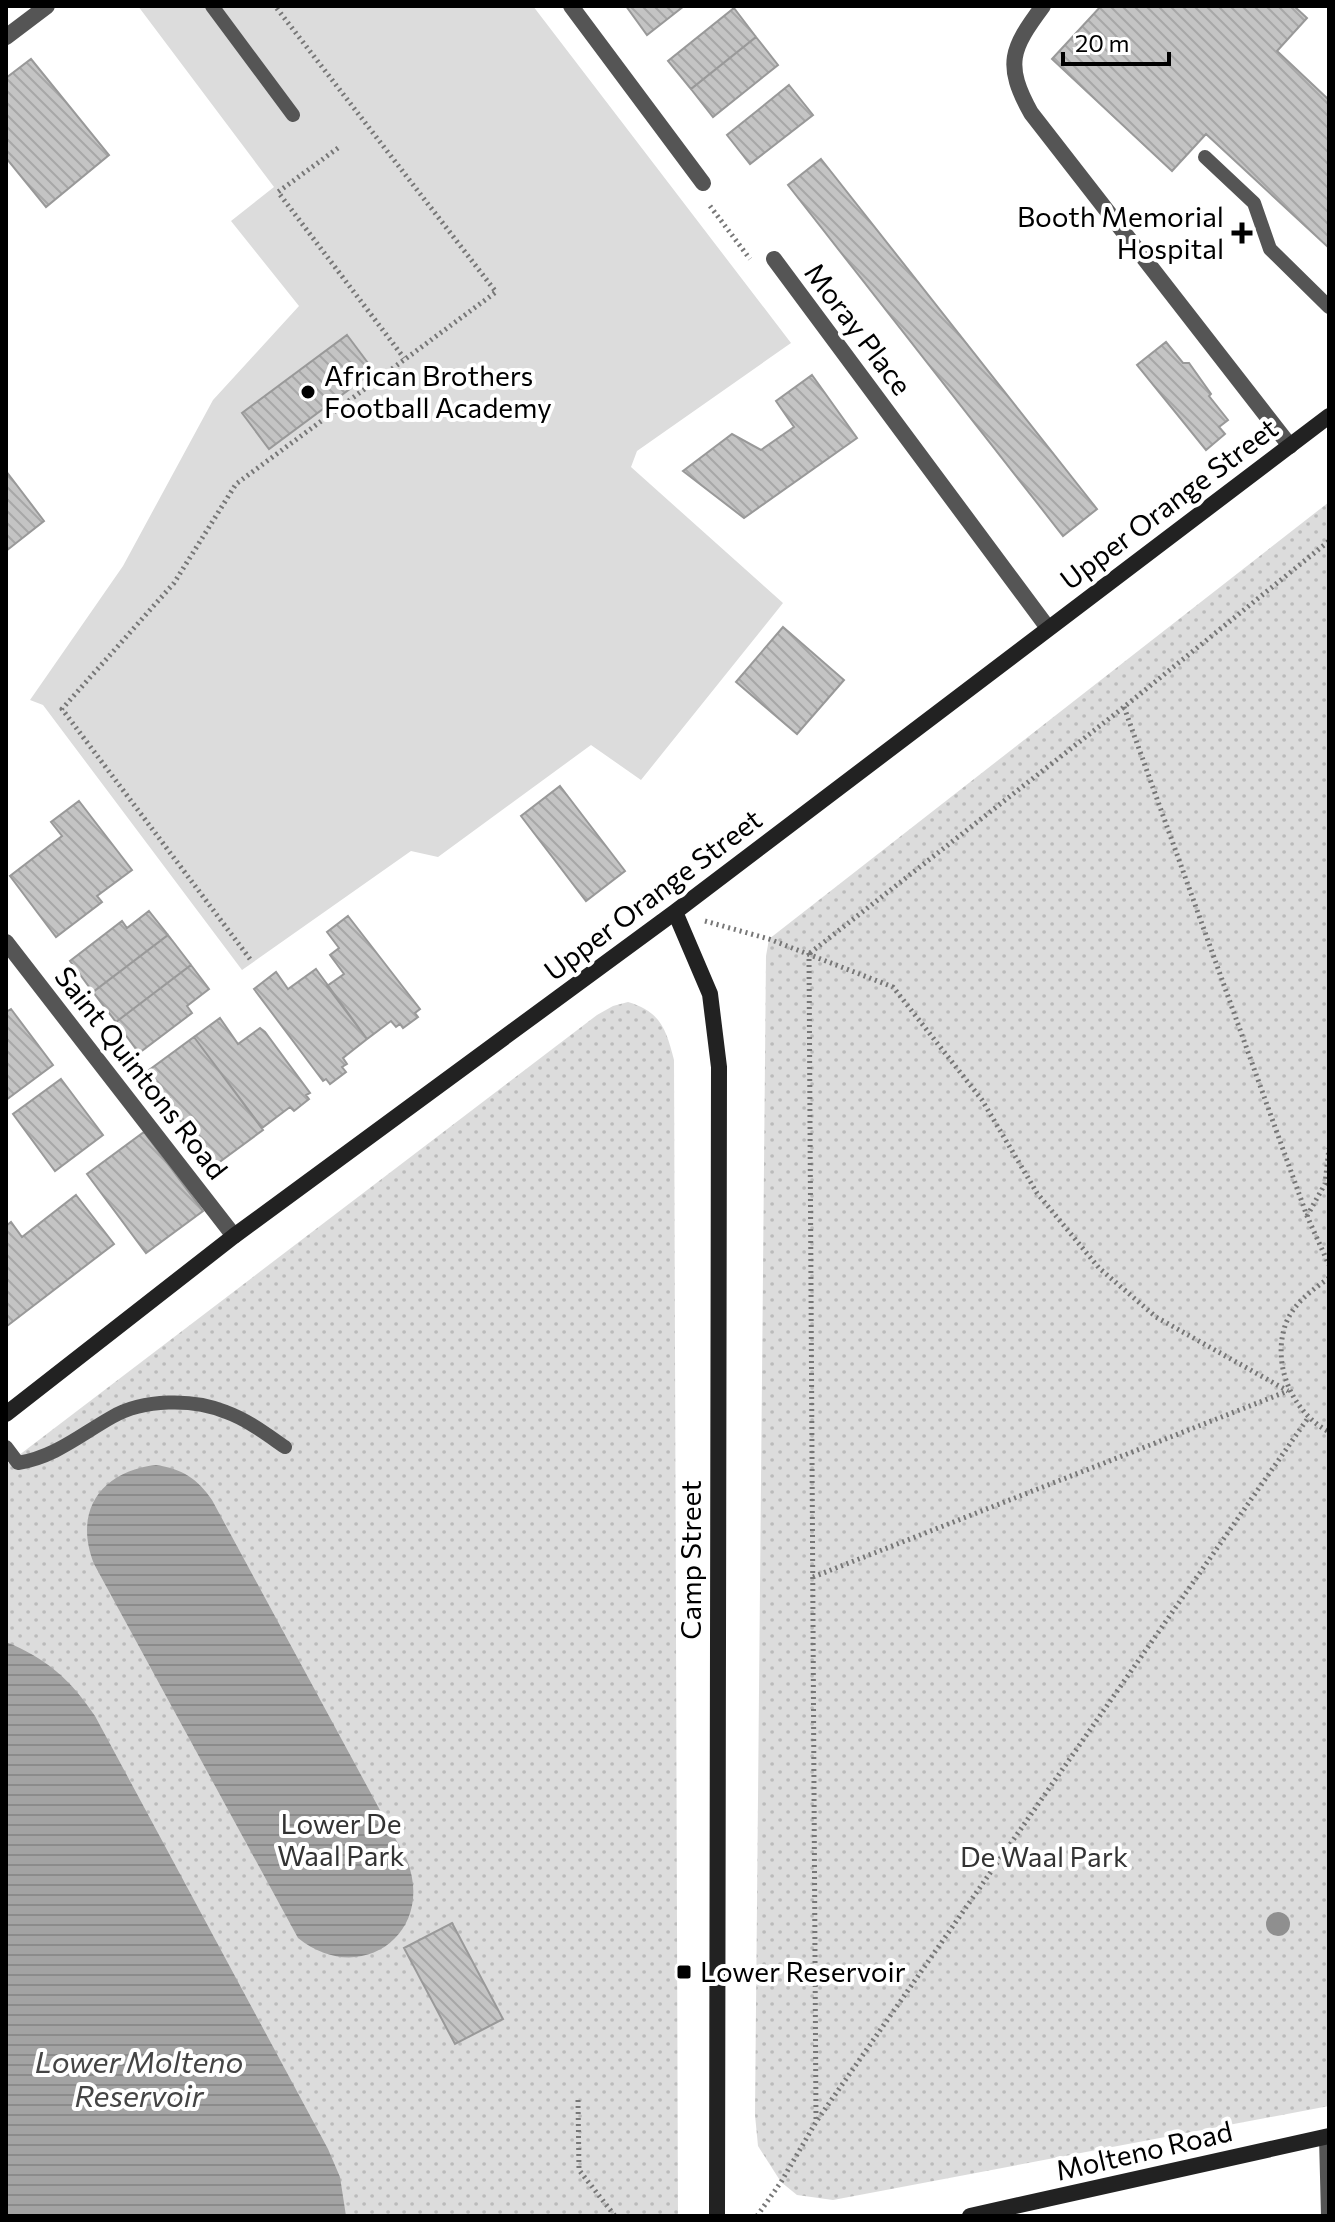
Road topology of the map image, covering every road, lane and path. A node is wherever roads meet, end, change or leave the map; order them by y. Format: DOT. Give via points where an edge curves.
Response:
graph roads {
  1 [pos="47,6"];
  2 [pos="212,6"];
  3 [pos="275,6"];
  4 [pos="571,6"];
  5 [pos="1043,6"];
  6 [pos="6,37"];
  7 [pos="293,115"];
  8 [pos="338,148"];
  9 [pos="1205,157"];
  10 [pos="703,183"];
  11 [pos="774,259"];
  12 [pos="1329,307"];
  13 [pos="404,358"];
  14 [pos="1329,416"];
  15 [pos="1290,446"];
  16 [pos="1329,541"];
  17 [pos="1048,628"];
  18 [pos="1124,707"];
  19 [pos="675,912"];
  20 [pos="6,942"];
  21 [pos="809,953"];
  22 [pos="250,959"];
  23 [pos="1329,1148"];
  24 [pos="1307,1216"];
  25 [pos="234,1236"];
  26 [pos="1329,1265"];
  27 [pos="1329,1278"];
  28 [pos="1288,1391"];
  29 [pos="6,1414"];
  30 [pos="1308,1418"];
  31 [pos="1329,1432"];
  32 [pos="6,1447"];
  33 [pos="285,1447"];
  34 [pos="813,1578"];
  35 [pos="578,2100"];
  36 [pos="816,2122"];
  37 [pos="1328,2136"];
  38 [pos="615,2216"];
  39 [pos="717,2216"];
  40 [pos="757,2216"];
  41 [pos="970,2216"];
  42 [pos="1329,2216"];
  1 -- 6 [label="street"];
  2 -- 7 [label="lane"];
  3 -- 13 [label="path" via="496,292"];
  4 -- 10 [label="street"];
  5 -- 15 [label="street" via="1025,30 1013,61 1025,102"];
  8 -- 13 [label="path" via="278,192"];
  9 -- 12 [label="lane" via="1254,203 1270,249"];
  10 -- 11 [label="path, Moray Place" via="705,200 757,269"];
  11 -- 17 [label="street, Moray Place"];
  13 -- 22 [label="path" via="236,484 174,583 62,709"];
  14 -- 15 [label="street, Upper Orange Street"];
  15 -- 17 [label="street, Upper Orange Street"];
  16 -- 18 [label="path"];
  17 -- 19 [label="street, Upper Orange Street"];
  18 -- 21 [label="path"];
  18 -- 24 [label="path"];
  19 -- 21 [label="path"];
  19 -- 25 [label="street, Upper Orange Street"];
  19 -- 39 [label="street, Camp Street" via="710,994 719,1067"];
  20 -- 25 [label="street, Saint Quintons Road"];
  21 -- 28 [label="path" via="893,987 982,1100 1037,1193 1099,1268 1156,1317"];
  21 -- 34 [label="path"];
  23 -- 24 [label="path" via="1325,1184"];
  24 -- 26 [label="path"];
  25 -- 29 [label="street, Upper Orange Street"];
  27 -- 28 [label="path" via="1305,1294 1286,1323 1281,1357"];
  28 -- 30 [label="path"];
  28 -- 34 [label="path"];
  30 -- 31 [label="path"];
  30 -- 36 [label="path"];
  32 -- 33 [label="lane" via="18,1463 39,1459 114,1415 150,1402 223,1410"];
  34 -- 36 [label="path"];
  35 -- 38 [label="path" via="579,2170"];
  36 -- 40 [label="path"];
  37 -- 41 [label="street, Molteno Road"];
  37 -- 42 [label="street"];
}
